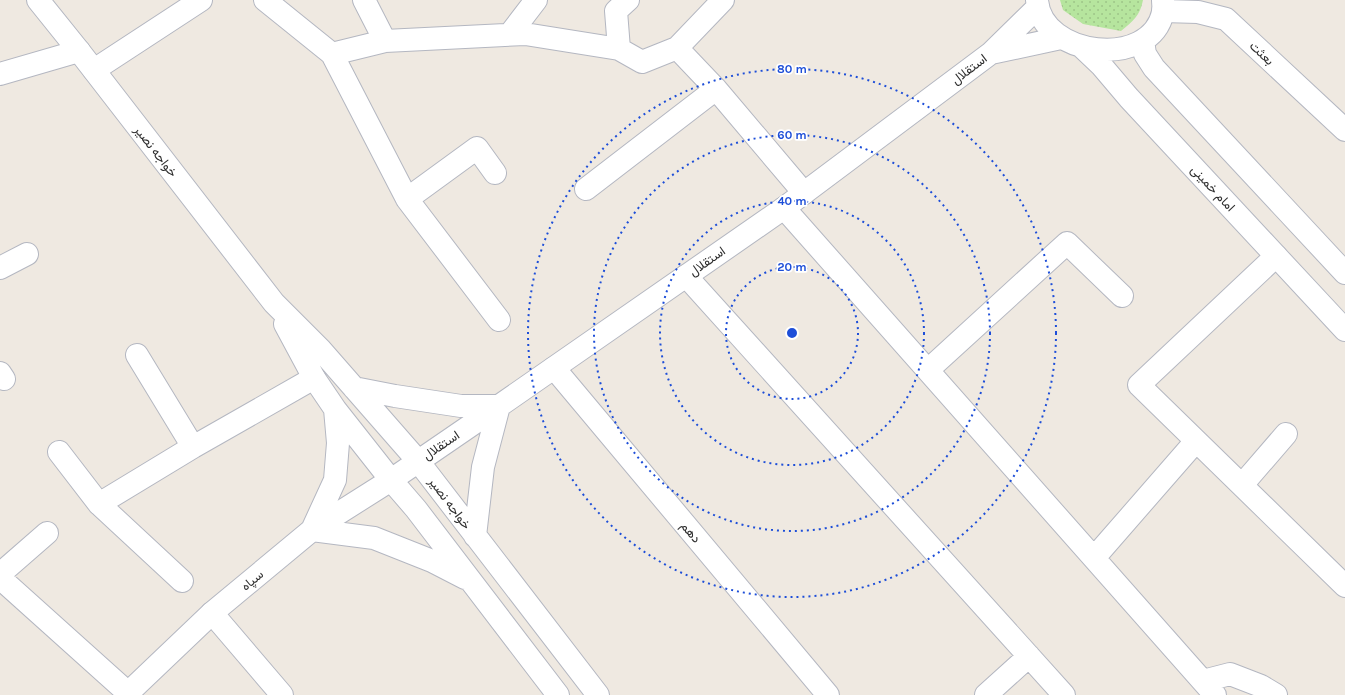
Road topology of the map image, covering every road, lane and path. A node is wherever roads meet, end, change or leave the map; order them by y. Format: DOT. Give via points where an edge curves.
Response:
graph roads {
  1 [pos="38,0"];
  2 [pos="201,0"];
  3 [pos="265,0"];
  4 [pos="364,0"];
  5 [pos="536,0"];
  6 [pos="628,0"];
  7 [pos="723,0"];
  8 [pos="1208,0"];
  9 [pos="1037,4"];
  10 [pos="1163,6"];
  11 [pos="1226,19"];
  12 [pos="510,34"];
  13 [pos="1061,38"];
  14 [pos="385,41"];
  15 [pos="1143,41"];
  16 [pos="1081,46"];
  17 [pos="677,48"];
  18 [pos="619,49"];
  19 [pos="79,51"];
  20 [pos="991,53"];
  21 [pos="332,54"];
  22 [pos="94,70"];
  23 [pos="0,74"];
  24 [pos="716,89"];
  25 [pos="1345,130"];
  26 [pos="495,173"];
  27 [pos="586,189"];
  28 [pos="804,193"];
  29 [pos="407,199"];
  30 [pos="784,208"];
  31 [pos="27,254"];
  32 [pos="1276,256"];
  33 [pos="0,268"];
  34 [pos="1345,273"];
  35 [pos="686,276"];
  36 [pos="1122,296"];
  37 [pos="274,303"];
  38 [pos="499,320"];
  39 [pos="1345,330"];
  40 [pos="137,355"];
  41 [pos="554,368"];
  42 [pos="928,370"];
  43 [pos="314,378"];
  44 [pos="354,388"];
  45 [pos="499,406"];
  46 [pos="335,409"];
  47 [pos="1286,434"];
  48 [pos="1196,441"];
  49 [pos="193,447"];
  50 [pos="59,452"];
  51 [pos="418,461"];
  52 [pos="391,480"];
  53 [pos="1242,485"];
  54 [pos="99,504"];
  55 [pos="312,530"];
  56 [pos="47,533"];
  57 [pos="475,536"];
  58 [pos="1094,558"];
  59 [pos="0,574"];
  60 [pos="0,578"];
  61 [pos="182,581"];
  62 [pos="471,582"];
  63 [pos="1345,586"];
  64 [pos="212,613"];
  65 [pos="1029,656"];
  66 [pos="1209,688"];
  67 [pos="127,694"];
  68 [pos="282,695"];
  69 [pos="558,695"];
  70 [pos="598,695"];
  71 [pos="828,695"];
  72 [pos="986,695"];
  73 [pos="1064,695"];
  74 [pos="1276,695"];
  1 -- 19 [label="street, خواجه نصیر"];
  2 -- 22 [label="street"];
  3 -- 21 [label="street"];
  4 -- 14 [label="street"];
  5 -- 12 [label="street"];
  6 -- 18 [label="street" via="616,11"];
  7 -- 17 [label="street"];
  8 -- 11 [label="street"];
  9 -- 13 [label="street" via="1046,24"];
  9 -- 20 [label="street, استقلال"];
  10 -- 11 [label="street, بعثت"];
  10 -- 15 [label="street" via="1157,28"];
  11 -- 25 [label="street, بعثت"];
  12 -- 14 [label="street"];
  12 -- 18 [label="street" via="525,34"];
  13 -- 16 [label="street"];
  13 -- 20 [label="street"];
  14 -- 21 [label="street"];
  15 -- 16 [label="street" via="1125,48 1102,50"];
  15 -- 34 [label="street" via="1145,54 1154,68"];
  16 -- 32 [label="street, امام خمینی"];
  17 -- 18 [label="street" via="642,62"];
  17 -- 24 [label="street"];
  19 -- 22 [label="street, خواجه نصیر"];
  19 -- 23 [label="street"];
  20 -- 28 [label="street, استقلال"];
  21 -- 29 [label="street"];
  22 -- 37 [label="street, خواجه نصیر"];
  24 -- 27 [label="street"];
  24 -- 28 [label="street"];
  26 -- 29 [label="street" via="477,148"];
  28 -- 30 [label="street, استقلال"];
  29 -- 38 [label="street"];
  30 -- 35 [label="street, استقلال"];
  30 -- 42 [label="street"];
  31 -- 33 [label="street"];
  32 -- 39 [label="street, امام خمینی"];
  32 -- 48 [label="street" via="1139,385"];
  35 -- 41 [label="street, استقلال"];
  35 -- 65 [label="street"];
  36 -- 42 [label="street" via="1067,242"];
  37 -- 43 [label="street, خواجه نصیر"];
  37 -- 44 [label="street, خواجه نصیر"];
  40 -- 49 [label="street"];
  41 -- 45 [label="street, استقلال"];
  41 -- 71 [label="street, دهم"];
  42 -- 58 [label="street"];
  43 -- 46 [label="street, خواجه نصیر"];
  43 -- 49 [label="street"];
  44 -- 45 [label="street" via="461,406"];
  44 -- 51 [label="street, خواجه نصیر"];
  45 -- 51 [label="street, استقلال"];
  45 -- 57 [label="street" via="484,467"];
  46 -- 52 [label="street, خواجه نصیر"];
  46 -- 55 [label="street" via="338,443 335,480"];
  47 -- 53 [label="street"];
  48 -- 53 [label="street"];
  48 -- 58 [label="street"];
  49 -- 54 [label="street"];
  50 -- 54 [label="street"];
  51 -- 52 [label="street, استقلال"];
  51 -- 57 [label="street, خواجه نصیر"];
  52 -- 55 [label="street, سپاه"];
  52 -- 62 [label="street, خواجه نصیر"];
  53 -- 63 [label="street"];
  54 -- 61 [label="street"];
  55 -- 62 [label="street" via="374,538 432,561"];
  55 -- 64 [label="street, سپاه"];
  56 -- 59 [label="street"];
  57 -- 70 [label="street, خواجه نصیر"];
  58 -- 66 [label="street"];
  60 -- 67 [label="street"];
  62 -- 69 [label="street, خواجه نصیر"];
  64 -- 67 [label="street, سپاه"];
  64 -- 68 [label="street"];
  65 -- 72 [label="street"];
  65 -- 73 [label="street"];
  66 -- 74 [label="street" via="1230,674"];
}
